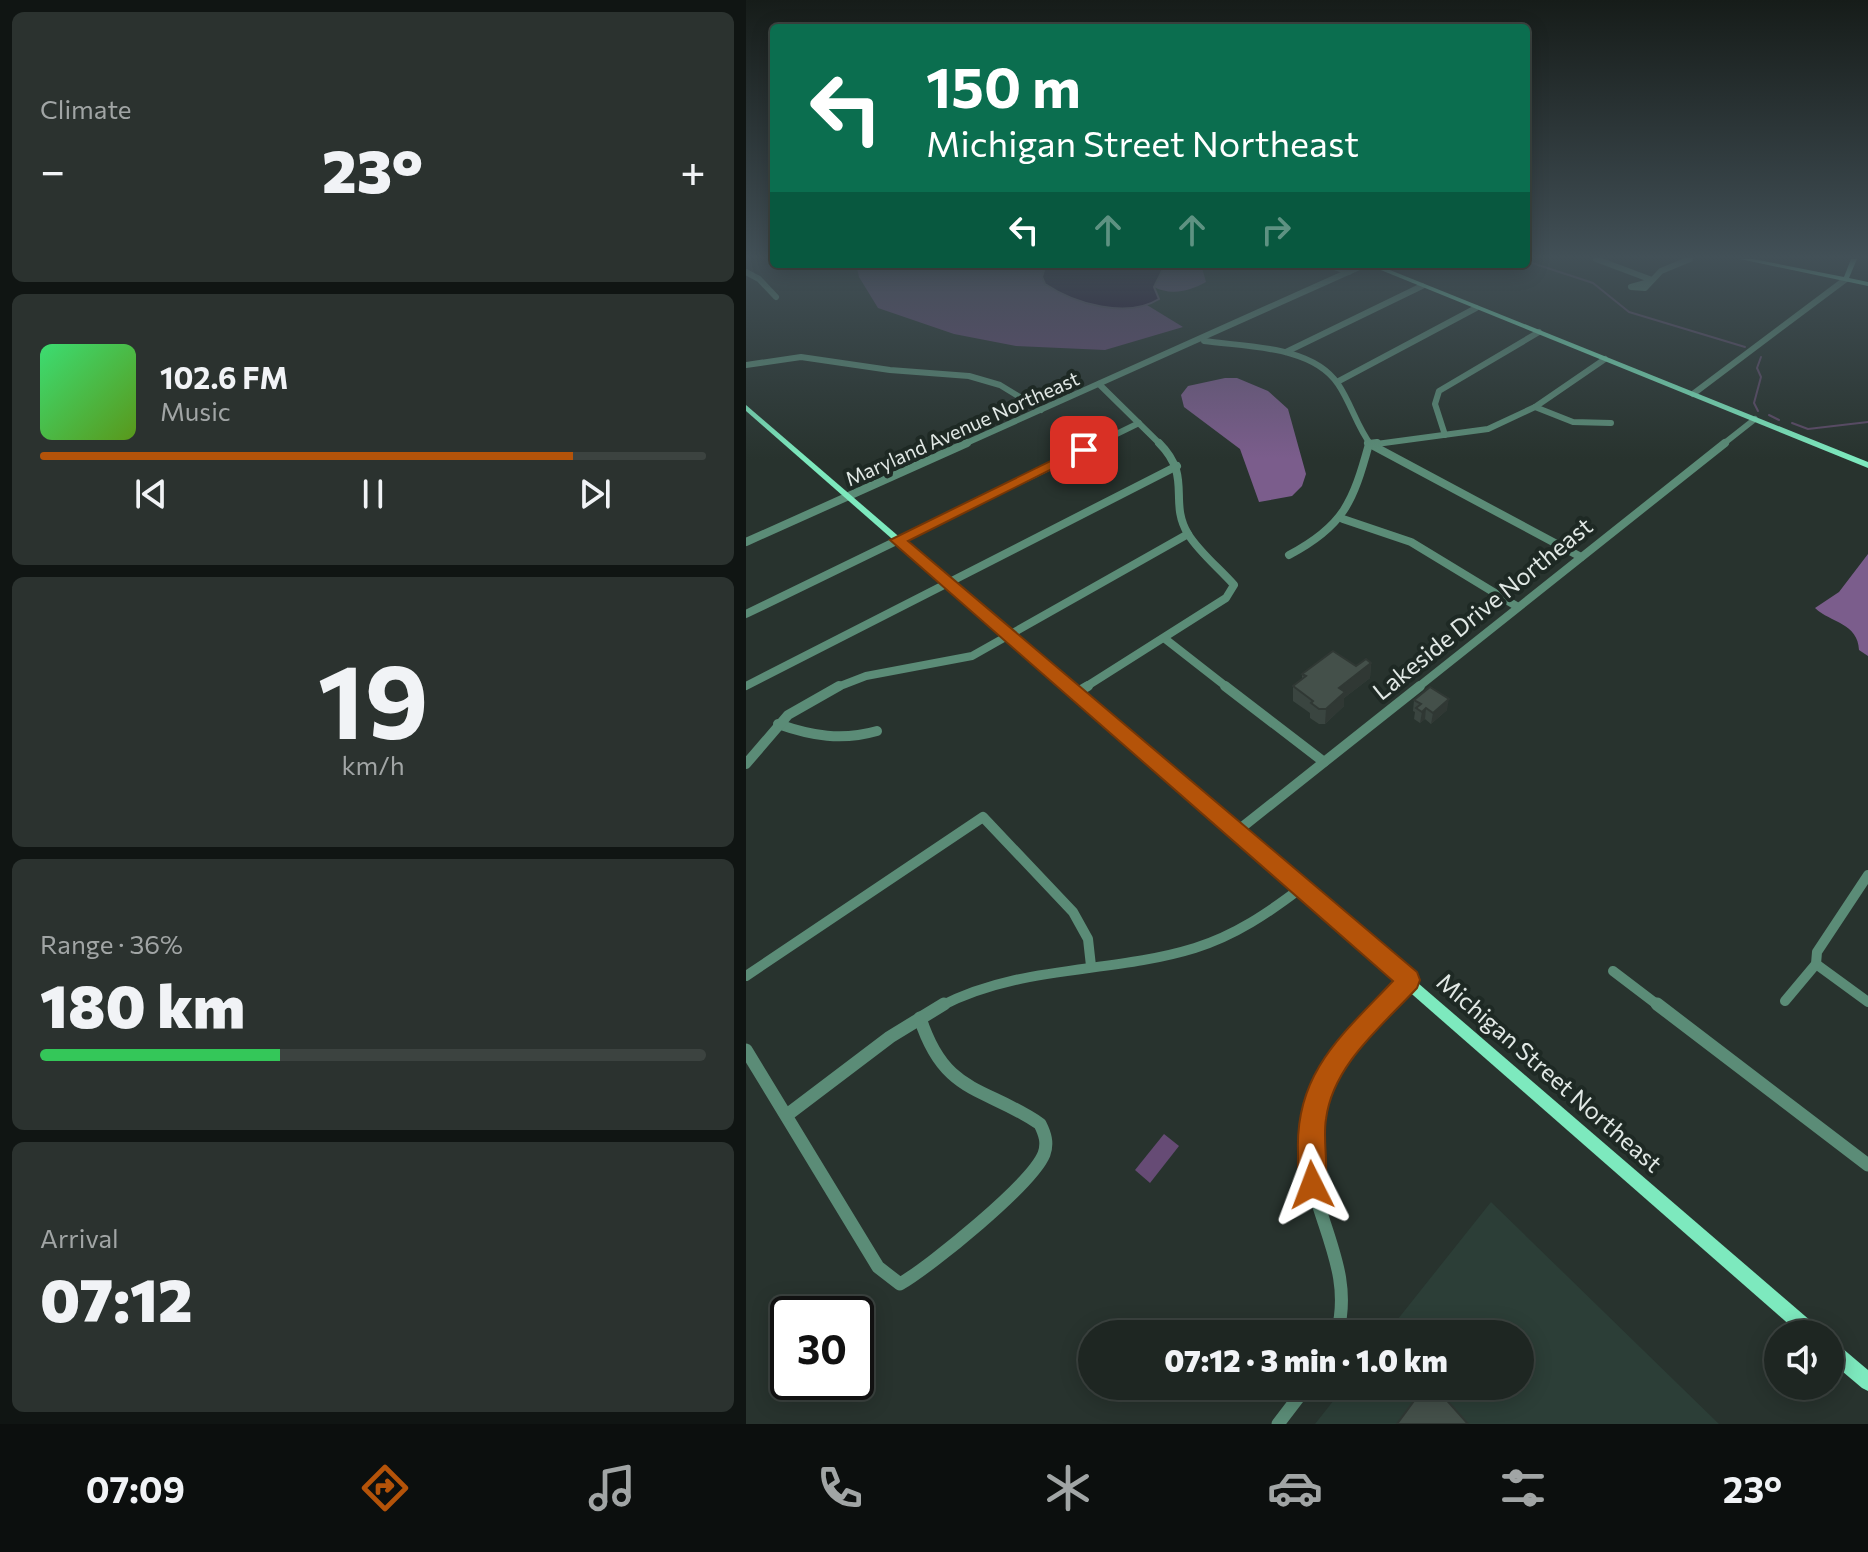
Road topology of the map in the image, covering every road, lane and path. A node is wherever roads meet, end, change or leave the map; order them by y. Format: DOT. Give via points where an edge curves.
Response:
graph roads {
  1 [pos="1232,325"];
  2 [pos="1341,325"];
  3 [pos="1443,325"];
  4 [pos="1522,325"];
  5 [pos="1784,325"];
  6 [pos="1539,332"];
  7 [pos="1193,343"];
  8 [pos="1286,352"];
  9 [pos="1605,359"];
  10 [pos="746,365"];
  11 [pos="1337,382"];
  12 [pos="1099,384"];
  13 [pos="1693,394"];
  14 [pos="746,407"];
  15 [pos="1535,407"];
  16 [pos="1041,410"];
  17 [pos="1755,419"];
  18 [pos="1139,423"];
  19 [pos="1611,423"];
  20 [pos="1445,435"];
  21 [pos="1369,444"];
  22 [pos="1868,465"];
  23 [pos="1177,466"];
  24 [pos="847,497"];
  25 [pos="1343,519"];
  26 [pos="1188,534"];
  27 [pos="897,540"];
  28 [pos="746,542"];
  29 [pos="1289,555"];
  30 [pos="1581,557"];
  31 [pos="950,585"];
  32 [pos="1518,607"];
  33 [pos="746,614"];
  34 [pos="1008,636"];
  35 [pos="1164,638"];
  36 [pos="746,686"];
  37 [pos="1076,693"];
  38 [pos="778,724"];
  39 [pos="877,731"];
  40 [pos="1324,762"];
  41 [pos="746,764"];
  42 [pos="1236,832"];
  43 [pos="1868,875"];
  44 [pos="1301,888"];
  45 [pos="1816,964"];
  46 [pos="1091,966"];
  47 [pos="1613,971"];
  48 [pos="746,976"];
  49 [pos="1409,980"];
  50 [pos="1785,1001"];
  51 [pos="1868,1002"];
  52 [pos="920,1018"];
  53 [pos="746,1050"];
  54 [pos="787,1115"];
  55 [pos="1868,1165"];
  56 [pos="1339,1320"];
  57 [pos="1797,1320"];
  58 [pos="1844,1361"];
  59 [pos="1868,1382"];
  60 [pos="1296,1400"];
  61 [pos="1278,1424"];
  1 -- 7 [label="street, Maryland Avenue Northeast"];
  2 -- 8 [label="street"];
  3 -- 11 [label="street"];
  4 -- 6 [label="main road"];
  5 -- 13 [label="street"];
  6 -- 9 [label="main road"];
  6 -- 20 [label="street" via="1439,391 1435,404"];
  7 -- 8 [label="street" via="1219,341"];
  7 -- 12 [label="street, Maryland Avenue Northeast"];
  8 -- 11 [label="street"];
  9 -- 13 [label="main road"];
  9 -- 15 [label="street"];
  10 -- 16 [label="street" via="807,355 970,377 998,384"];
  11 -- 21 [label="street"];
  12 -- 16 [label="street, Maryland Avenue Northeast"];
  12 -- 18 [label="street"];
  13 -- 17 [label="main road"];
  14 -- 24 [label="main road, Michigan Street Northeast"];
  15 -- 19 [label="street" via="1573,422"];
  15 -- 20 [label="street" via="1488,429"];
  16 -- 24 [label="street, Maryland Avenue Northeast"];
  17 -- 22 [label="main road"];
  17 -- 30 [label="street, Lakeside Drive Northeast"];
  18 -- 23 [label="street"];
  18 -- 27 [label="street"];
  20 -- 21 [label="street"];
  21 -- 25 [label="street"];
  21 -- 30 [label="street"];
  23 -- 26 [label="street" via="1180,511"];
  23 -- 31 [label="street"];
  24 -- 27 [label="main road, Michigan Street Northeast"];
  24 -- 28 [label="street, Maryland Avenue Northeast"];
  25 -- 29 [label="street"];
  25 -- 32 [label="street" via="1400,538"];
  26 -- 34 [label="street"];
  26 -- 35 [label="street" via="1234,585 1226,598"];
  27 -- 31 [label="main road, Michigan Street Northeast"];
  27 -- 33 [label="street"];
  30 -- 32 [label="street, Lakeside Drive Northeast"];
  31 -- 34 [label="main road, Michigan Street Northeast"];
  31 -- 36 [label="street"];
  32 -- 40 [label="street, Lakeside Drive Northeast"];
  34 -- 37 [label="main road, Michigan Street Northeast"];
  34 -- 38 [label="street" via="948,664 855,680 804,704"];
  35 -- 37 [label="street"];
  35 -- 40 [label="street"];
  37 -- 42 [label="main road, Michigan Street Northeast"];
  38 -- 39 [label="street" via="840,741"];
  38 -- 41 [label="street"];
  40 -- 42 [label="street, Lakeside Drive Northeast"];
  42 -- 44 [label="main road, Michigan Street Northeast"];
  43 -- 45 [label="street" via="1817,952"];
  44 -- 46 [label="street" via="1261,919 1197,950"];
  44 -- 49 [label="main road, Michigan Street Northeast"];
  45 -- 50 [label="street"];
  45 -- 51 [label="street"];
  46 -- 48 [label="street" via="1088,939 1073,912 983,817"];
  46 -- 52 [label="street" via="1003,982"];
  47 -- 55 [label="street"];
  49 -- 56 [label="street" via="1333,1063 1317,1094 1310,1138 1312,1185 1343,1283"];
  49 -- 57 [label="main road, Michigan Street Northeast"];
  52 -- 54 [label="street"];
  52 -- 54 [label="street" via="934,1051 962,1081 981,1096 1032,1118 1046,1138 1042,1162 920,1274 900,1284 878,1267"];
  53 -- 54 [label="street"];
  58 -- 59 [label="main road"];
  60 -- 61 [label="street"];
}
